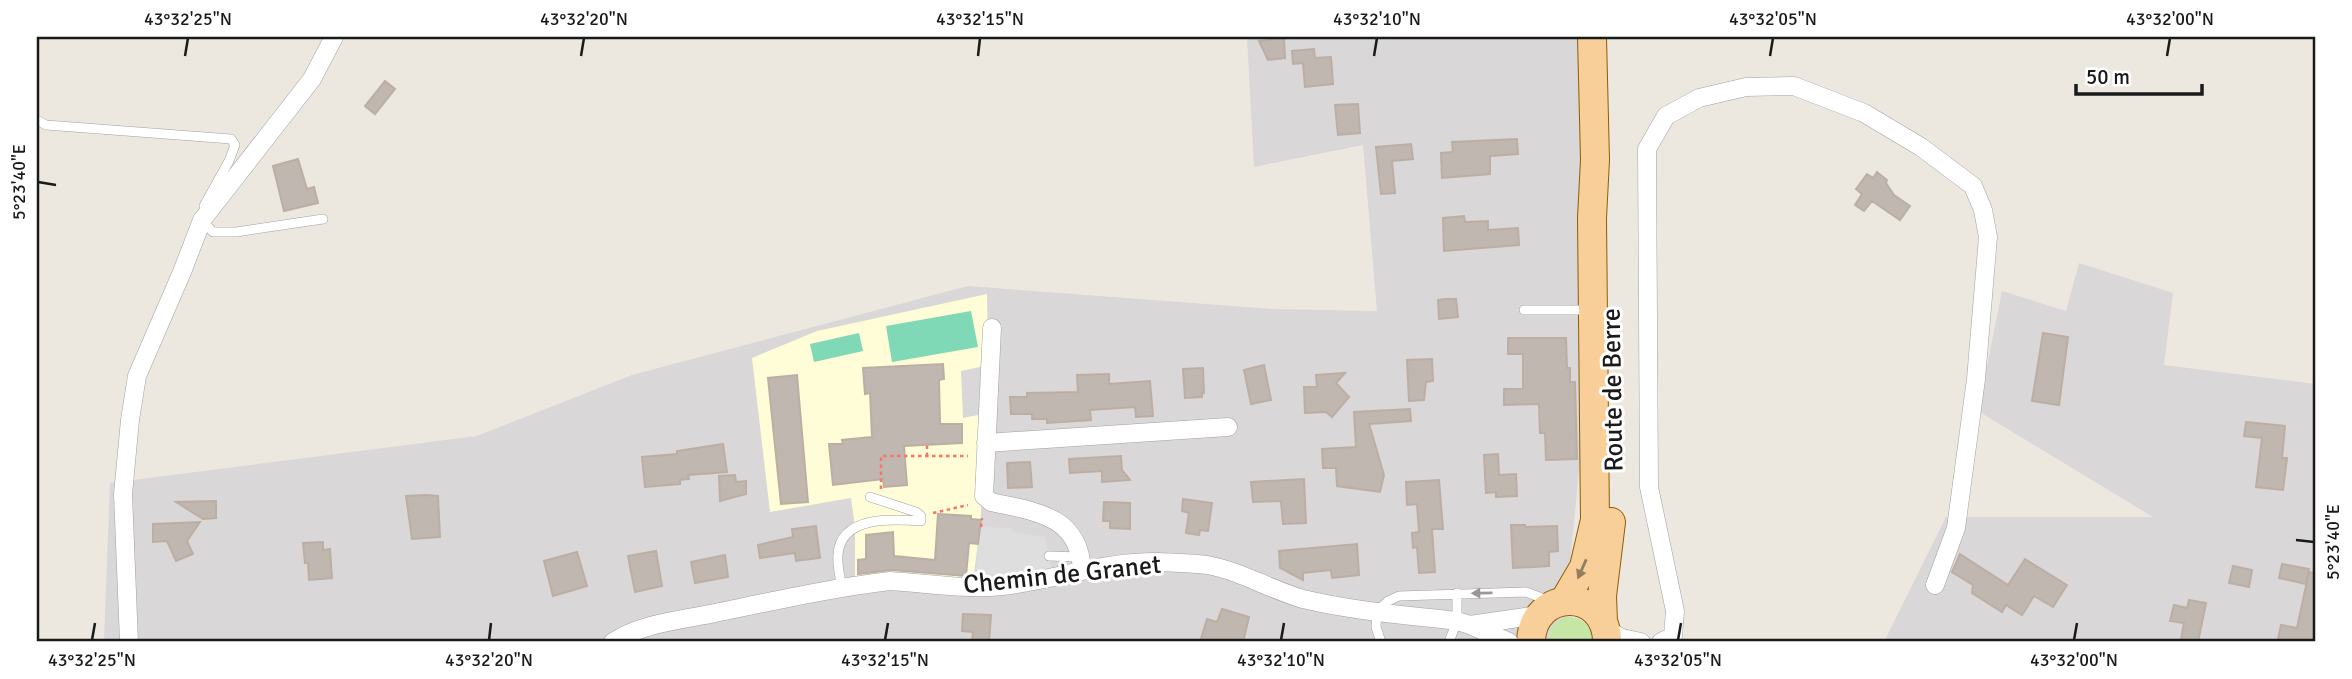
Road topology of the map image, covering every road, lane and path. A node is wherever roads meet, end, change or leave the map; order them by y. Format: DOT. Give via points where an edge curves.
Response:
graph roads {
  1 [pos="334,37"];
  2 [pos="1592,37"];
  3 [pos="37,120"];
  4 [pos="1595,160"];
  5 [pos="323,219"];
  6 [pos="202,220"];
  7 [pos="1524,310"];
  8 [pos="1594,310"];
  9 [pos="992,328"];
  10 [pos="1228,427"];
  11 [pos="1612,441"];
  12 [pos="927,445"];
  13 [pos="982,449"];
  14 [pos="927,456"];
  15 [pos="881,483"];
  16 [pos="870,497"];
  17 [pos="978,503"];
  18 [pos="944,510"];
  19 [pos="982,519"];
  20 [pos="981,527"];
  21 [pos="1049,556"];
  22 [pos="1082,564"];
  23 [pos="1935,585"];
  24 [pos="842,588"];
  25 [pos="1457,593"];
  26 [pos="1553,607"];
  27 [pos="1377,611"];
  28 [pos="1463,623"];
  29 [pos="1605,631"];
  30 [pos="1668,640"];
  31 [pos="129,642"];
  32 [pos="613,642"];
  33 [pos="1381,642"];
  34 [pos="1449,642"];
  35 [pos="1509,642"];
  36 [pos="1531,642"];
  37 [pos="1641,642"];
  1 -- 6 [label="street" via="312,79"];
  2 -- 4 [label="main road, Route de Berre"];
  3 -- 6 [label="lane" via="46,125 231,139 234,145 229,161 204,206"];
  4 -- 8 [label="main road, Route de Berre"];
  4 -- 11 [label="main road, Route de Berre" via="1610,279"];
  5 -- 6 [label="lane" via="236,233 213,232"];
  6 -- 31 [label="street" via="137,376 123,495"];
  7 -- 8 [label="lane"];
  8 -- 11 [label="lane" via="1602,317 1604,426"];
  8 -- 26 [label="main road, Route de Berre, one-way" via="1595,520 1584,567"];
  9 -- 13 [label="street"];
  10 -- 13 [label="street"];
  11 -- 29 [label="main road, Route de Berre" via="1613,499 1602,596"];
  12 -- 14 [label="path"];
  13 -- 14 [label="path"];
  13 -- 22 [label="street" via="987,500 1051,517 1070,532 1081,551"];
  14 -- 15 [label="path" via="881,456"];
  16 -- 24 [label="lane" via="916,512 921,521 872,521 855,527 838,553"];
  17 -- 18 [label="path"];
  19 -- 20 [label="path"];
  21 -- 22 [label="lane"];
  22 -- 24 [label="street, Chemin de Granet" via="1044,580 999,586 890,581"];
  22 -- 27 [label="street, Chemin de Granet" via="1207,565 1301,598"];
  23 -- 30 [label="street" via="1956,528 1976,379 1988,237 1983,210 1973,186 1921,146 1864,113 1794,86 1746,87 1699,97 1666,116 1647,149 1649,487 1675,611"];
  24 -- 32 [label="street, Chemin de Granet" via="645,627"];
  26 -- 25 [label="lane, one-way" via="1526,592"];
  25 -- 27 [label="lane" via="1399,596"];
  25 -- 28 [label="lane"];
  26 -- 28 [label="street, Chemin de Granet"];
  26 -- 29 [label="main road" via="1583,603 1591,607"];
  26 -- 36 [label="main road, Route de Berre" via="1534,624"];
  27 -- 28 [label="street, Chemin de Granet"];
  27 -- 33 [label="lane"];
  28 -- 34 [label="lane"];
  28 -- 35 [label="street, Chemin de Granet"];
  29 -- 37 [label="street"];
}
